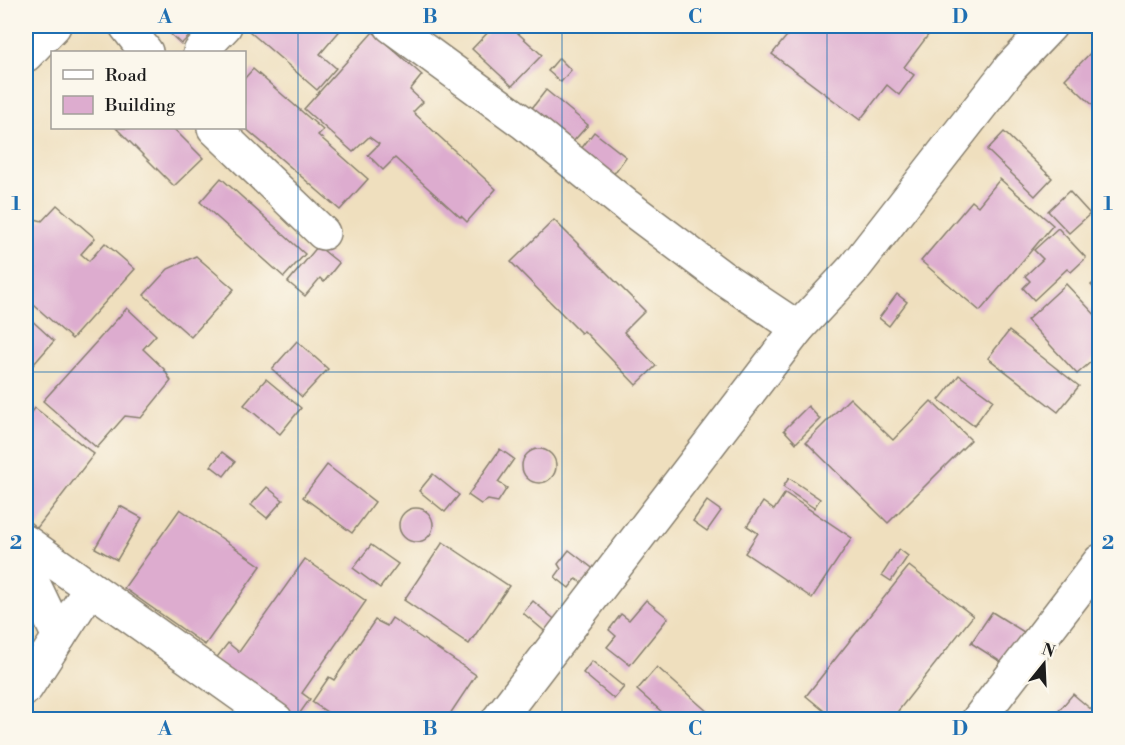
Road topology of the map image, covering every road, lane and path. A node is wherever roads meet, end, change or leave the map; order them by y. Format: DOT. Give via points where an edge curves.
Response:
graph roads {
  1 [pos="54,26"];
  2 [pos="126,26"];
  3 [pos="225,26"];
  4 [pos="392,26"];
  5 [pos="1050,26"];
  6 [pos="145,51"];
  7 [pos="201,51"];
  8 [pos="26,55"];
  9 [pos="215,129"];
  10 [pos="323,233"];
  11 [pos="798,328"];
  12 [pos="26,542"];
  13 [pos="1100,561"];
  14 [pos="26,568"];
  15 [pos="90,589"];
  16 [pos="59,638"];
  17 [pos="26,688"];
  18 [pos="276,720"];
  19 [pos="498,720"];
  20 [pos="978,720"];
  1 -- 8 [label="street"];
  2 -- 6 [label="street"];
  3 -- 7 [label="street"];
  4 -- 11 [label="street" via="720,276"];
  5 -- 11 [label="street" via="1011,67 854,268"];
  9 -- 10 [label="street"];
  11 -- 19 [label="street"];
  12 -- 15 [label="street"];
  13 -- 20 [label="street"];
  14 -- 16 [label="street"];
  15 -- 16 [label="street"];
  15 -- 18 [label="street"];
  16 -- 17 [label="street"];
}
